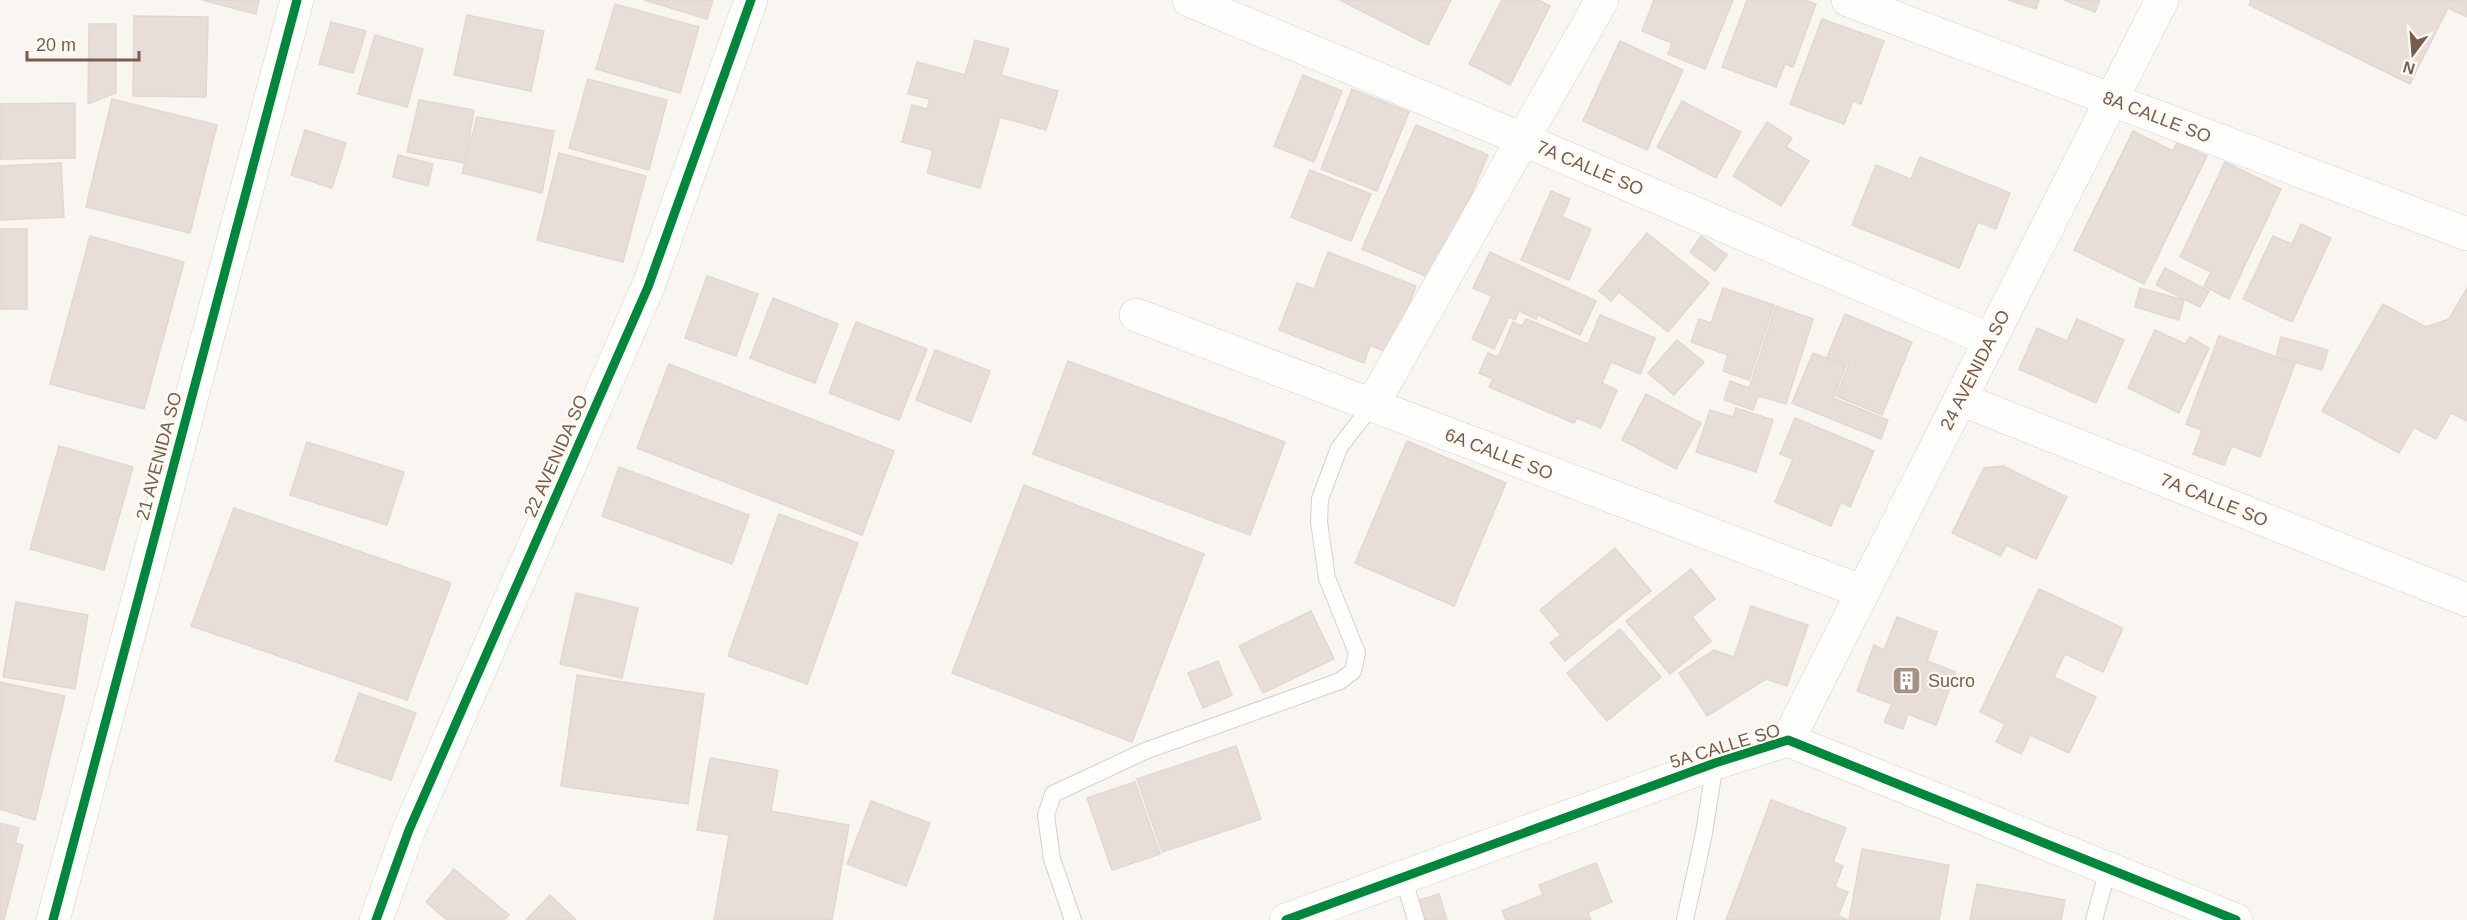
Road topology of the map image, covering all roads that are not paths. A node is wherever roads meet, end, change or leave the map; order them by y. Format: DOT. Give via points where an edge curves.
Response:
graph roads {
  1 [pos="297,0"];
  2 [pos="751,0"];
  3 [pos="1190,0"];
  4 [pos="1602,0"];
  5 [pos="1848,0"];
  6 [pos="2162,0"];
  7 [pos="2111,100"];
  8 [pos="1522,139"];
  9 [pos="2467,234"];
  10 [pos="1136,315"];
  11 [pos="1990,340"];
  12 [pos="1960,399"];
  13 [pos="1372,405"];
  14 [pos="1863,592"];
  15 [pos="2467,600"];
  16 [pos="1788,740"];
  17 [pos="1715,763"];
  18 [pos="2108,869"];
  19 [pos="1403,877"];
  20 [pos="53,920"];
  21 [pos="376,920"];
  22 [pos="1073,920"];
  23 [pos="1286,920"];
  24 [pos="1416,920"];
  25 [pos="1685,920"];
  26 [pos="2094,920"];
  27 [pos="2236,920"];
  1 -- 20 [label="street, 21 AVENIDA SO"];
  2 -- 21 [label="street, 22 AVENIDA SO" via="648,287 409,830"];
  3 -- 8 [label="street, 7A CALLE SO"];
  4 -- 8 [label="street"];
  5 -- 7 [label="street, 8A CALLE SO"];
  6 -- 7 [label="street, 24 AVENIDA SO"];
  7 -- 9 [label="street, 8A CALLE SO"];
  7 -- 11 [label="street, 24 AVENIDA SO"];
  8 -- 11 [label="street, 7A CALLE SO"];
  8 -- 13 [label="street"];
  10 -- 13 [label="street, 6A CALLE SO"];
  11 -- 12 [label="street, 24 AVENIDA SO"];
  12 -- 14 [label="street, 24 AVENIDA SO"];
  12 -- 15 [label="street, 7A CALLE SO"];
  13 -- 14 [label="street, 6A CALLE SO"];
  13 -- 22 [label="lane" via="1339,447 1320,499 1319,522 1327,578 1357,653 1353,670 1340,681 1145,752 1053,794 1046,815 1052,859"];
  14 -- 16 [label="street, 24 AVENIDA SO"];
  16 -- 17 [label="street, 5A CALLE SO"];
  16 -- 18 [label="street, 5A CALLE SO"];
  17 -- 19 [label="street, 5A CALLE SO"];
  17 -- 25 [label="lane"];
  18 -- 26 [label="lane"];
  18 -- 27 [label="street, 5A CALLE SO"];
  19 -- 23 [label="street, 5A CALLE SO"];
  19 -- 24 [label="lane"];
}
